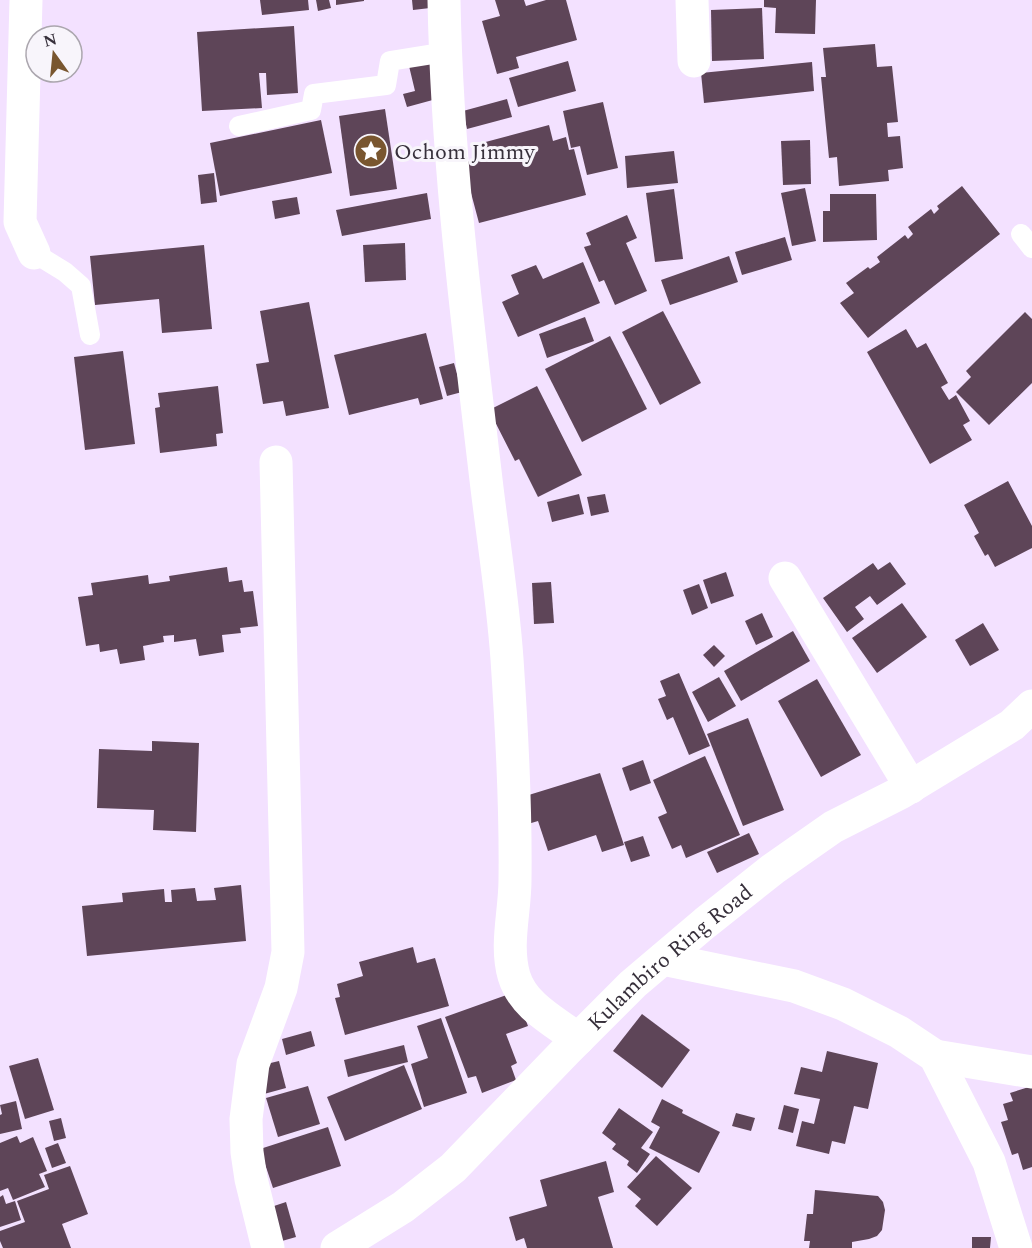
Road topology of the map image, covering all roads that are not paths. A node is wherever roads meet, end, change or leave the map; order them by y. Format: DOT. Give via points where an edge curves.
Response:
graph roads {
  1 [pos="26,0"];
  2 [pos="444,0"];
  3 [pos="692,0"];
  4 [pos="446,52"];
  5 [pos="694,62"];
  6 [pos="239,126"];
  7 [pos="34,253"];
  8 [pos="90,334"];
  9 [pos="276,462"];
  10 [pos="785,578"];
  11 [pos="1032,706"];
  12 [pos="911,787"];
  13 [pos="663,959"];
  14 [pos="578,1039"];
  15 [pos="934,1056"];
  16 [pos="1032,1071"];
  17 [pos="268,1248"];
  18 [pos="337,1248"];
  19 [pos="1016,1248"];
  1 -- 7 [label="street" via="20,222"];
  2 -- 4 [label="street"];
  3 -- 5 [label="street"];
  4 -- 6 [label="lane" via="390,62 386,85 314,94 311,110"];
  4 -- 14 [label="street" via="450,146 465,297 506,652 515,780 515,884 510,953 516,981 527,1001"];
  7 -- 8 [label="lane" via="81,286"];
  9 -- 17 [label="street" via="288,952 282,988 253,1064 246,1119 249,1170"];
  10 -- 12 [label="street"];
  11 -- 12 [label="street, Kulambiro Ring Road" via="1012,725"];
  12 -- 13 [label="street, Kulambiro Ring Road" via="832,827 705,922"];
  13 -- 14 [label="street, Kulambiro Ring Road"];
  13 -- 15 [label="street" via="794,986 843,1004 899,1032"];
  14 -- 18 [label="street, Kulambiro Ring Road" via="453,1168 403,1207"];
  15 -- 16 [label="street"];
  15 -- 19 [label="street" via="989,1162"];
}
